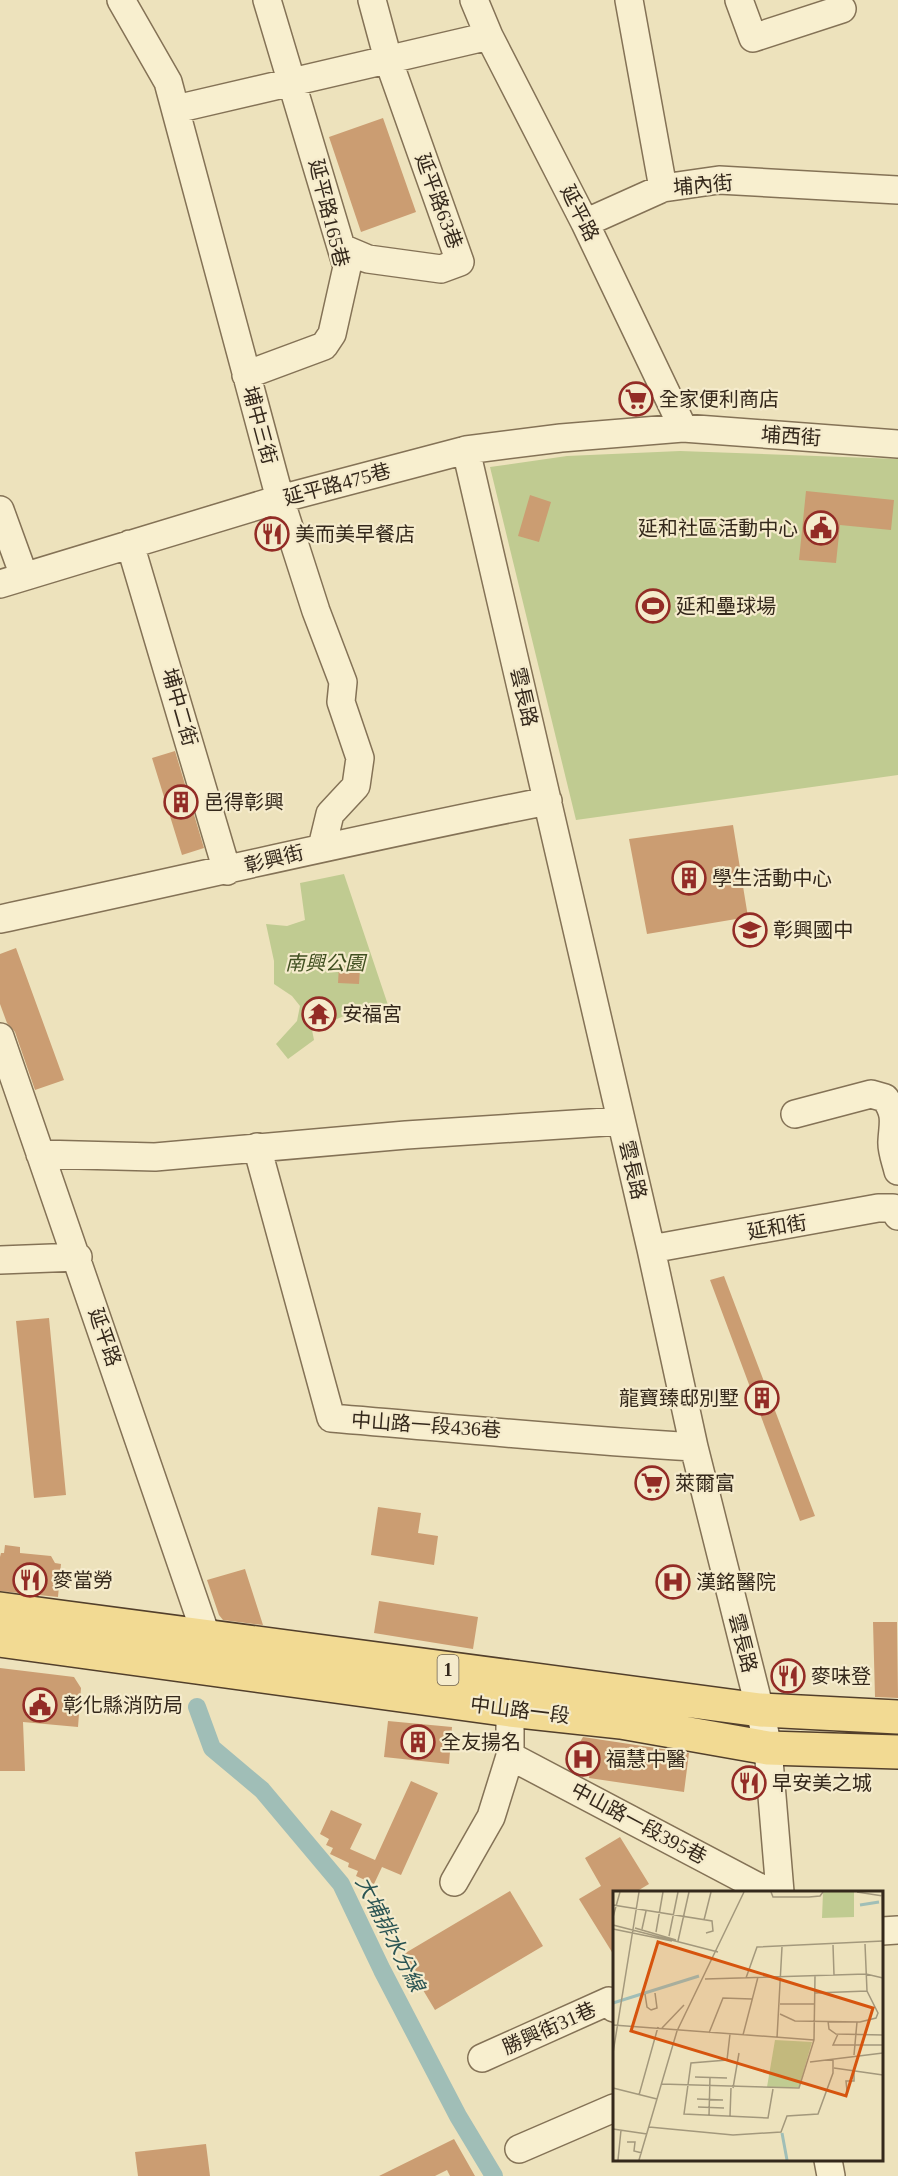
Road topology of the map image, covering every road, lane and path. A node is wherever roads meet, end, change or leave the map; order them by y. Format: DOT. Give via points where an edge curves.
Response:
graph roads {
  1 [pos="121,0"];
  2 [pos="267,0"];
  3 [pos="372,0"];
  4 [pos="474,0"];
  5 [pos="630,0"];
  6 [pos="739,0"];
  7 [pos="842,9"];
  8 [pos="489,36"];
  9 [pos="388,59"];
  10 [pos="292,80"];
  11 [pos="176,109"];
  12 [pos="663,188"];
  13 [pos="898,190"];
  14 [pos="585,223"];
  15 [pos="342,248"];
  16 [pos="246,375"];
  17 [pos="683,428"];
  18 [pos="898,444"];
  19 [pos="466,450"];
  20 [pos="279,499"];
  21 [pos="0,510"];
  22 [pos="130,544"];
  23 [pos="12,580"];
  24 [pos="548,801"];
  25 [pos="322,848"];
  26 [pos="227,871"];
  27 [pos="0,919"];
  28 [pos="0,1037"];
  29 [pos="795,1114"];
  30 [pos="621,1121"];
  31 [pos="897,1126"];
  32 [pos="257,1147"];
  33 [pos="40,1154"];
  34 [pos="898,1171"];
  35 [pos="897,1207"];
  36 [pos="651,1249"];
  37 [pos="78,1257"];
  38 [pos="0,1260"];
  39 [pos="693,1447"];
  40 [pos="0,1609"];
  41 [pos="207,1638"];
  42 [pos="0,1640"];
  43 [pos="510,1710"];
  44 [pos="760,1710"];
  45 [pos="898,1717"];
  46 [pos="768,1748"];
  47 [pos="898,1752"];
  48 [pos="510,1756"];
  49 [pos="454,1882"];
  50 [pos="764,1891"];
  51 [pos="780,1891"];
  52 [pos="898,1930"];
  53 [pos="883,1931"];
  54 [pos="613,2006"];
  55 [pos="482,2058"];
  56 [pos="613,2109"];
  57 [pos="519,2150"];
  58 [pos="828,2161"];
  59 [pos="831,2176"];
  1 -- 11 [label="street, 埔中三街" via="168,82"];
  2 -- 10 [label="street, 延平路165巷"];
  3 -- 9 [label="street"];
  4 -- 8 [label="street, 延平路"];
  5 -- 12 [label="street, 埔內街"];
  6 -- 7 [label="street" via="753,38"];
  8 -- 9 [label="street"];
  8 -- 14 [label="street, 延平路"];
  9 -- 10 [label="street"];
  9 -- 15 [label="street, 延平路63巷" via="460,262 441,269 368,259"];
  10 -- 11 [label="street"];
  10 -- 15 [label="street, 延平路165巷"];
  11 -- 16 [label="street, 埔中三街"];
  12 -- 13 [label="street, 埔內街" via="719,180"];
  12 -- 14 [label="street"];
  14 -- 17 [label="street, 延平路"];
  15 -- 16 [label="street, 延平路165巷" via="347,267 332,334 324,346"];
  16 -- 20 [label="street, 埔中三街"];
  17 -- 18 [label="street, 埔西街"];
  17 -- 19 [label="street, 延平路475巷"];
  19 -- 20 [label="street, 延平路475巷"];
  19 -- 24 [label="street, 雲長路"];
  20 -- 22 [label="street, 延平路475巷"];
  20 -- 25 [label="street, 埔中三街" via="343,682 340,702 360,758 356,786 330,814"];
  21 -- 23 [label="street"];
  22 -- 23 [label="street, 延平路475巷"];
  22 -- 26 [label="street, 埔中二街"];
  24 -- 25 [label="street, 彰興街"];
  24 -- 30 [label="street, 雲長路"];
  25 -- 26 [label="street, 彰興街"];
  26 -- 27 [label="street, 彰興街"];
  28 -- 33 [label="street, 延平路"];
  29 -- 31 [label="street" via="871,1094 885,1098"];
  30 -- 32 [label="street"];
  30 -- 36 [label="street, 雲長路"];
  31 -- 34 [label="street" via="891,1142"];
  32 -- 33 [label="street" via="155,1157"];
  32 -- 39 [label="street, 中山路一段436巷" via="331,1418"];
  33 -- 37 [label="street, 延平路"];
  35 -- 36 [label="street, 延和街"];
  36 -- 39 [label="street, 雲長路"];
  37 -- 38 [label="street"];
  37 -- 41 [label="street, 延平路"];
  39 -- 44 [label="street, 雲長路"];
  40 -- 41 [label="main road, 中山路一段 / 1"];
  41 -- 44 [label="main road, 中山路一段 / 1"];
  42 -- 43 [label="main road, 中山路一段 / 1"];
  43 -- 46 [label="main road, 中山路一段 / 1" via="621,1722"];
  43 -- 48 [label="street"];
  44 -- 45 [label="main road, 中山路一段 / 1"];
  44 -- 46 [label="street, 雲長路"];
  46 -- 47 [label="main road, 中山路一段 / 1"];
  46 -- 51 [label="street, 雲長路"];
  48 -- 49 [label="street" via="490,1817"];
  48 -- 50 [label="street, 中山路一段395巷"];
  52 -- 53 [label="street"];
  54 -- 55 [label="street, 勝興街31巷" via="609,2001"];
  56 -- 57 [label="street"];
  58 -- 59 [label="street"];
}
